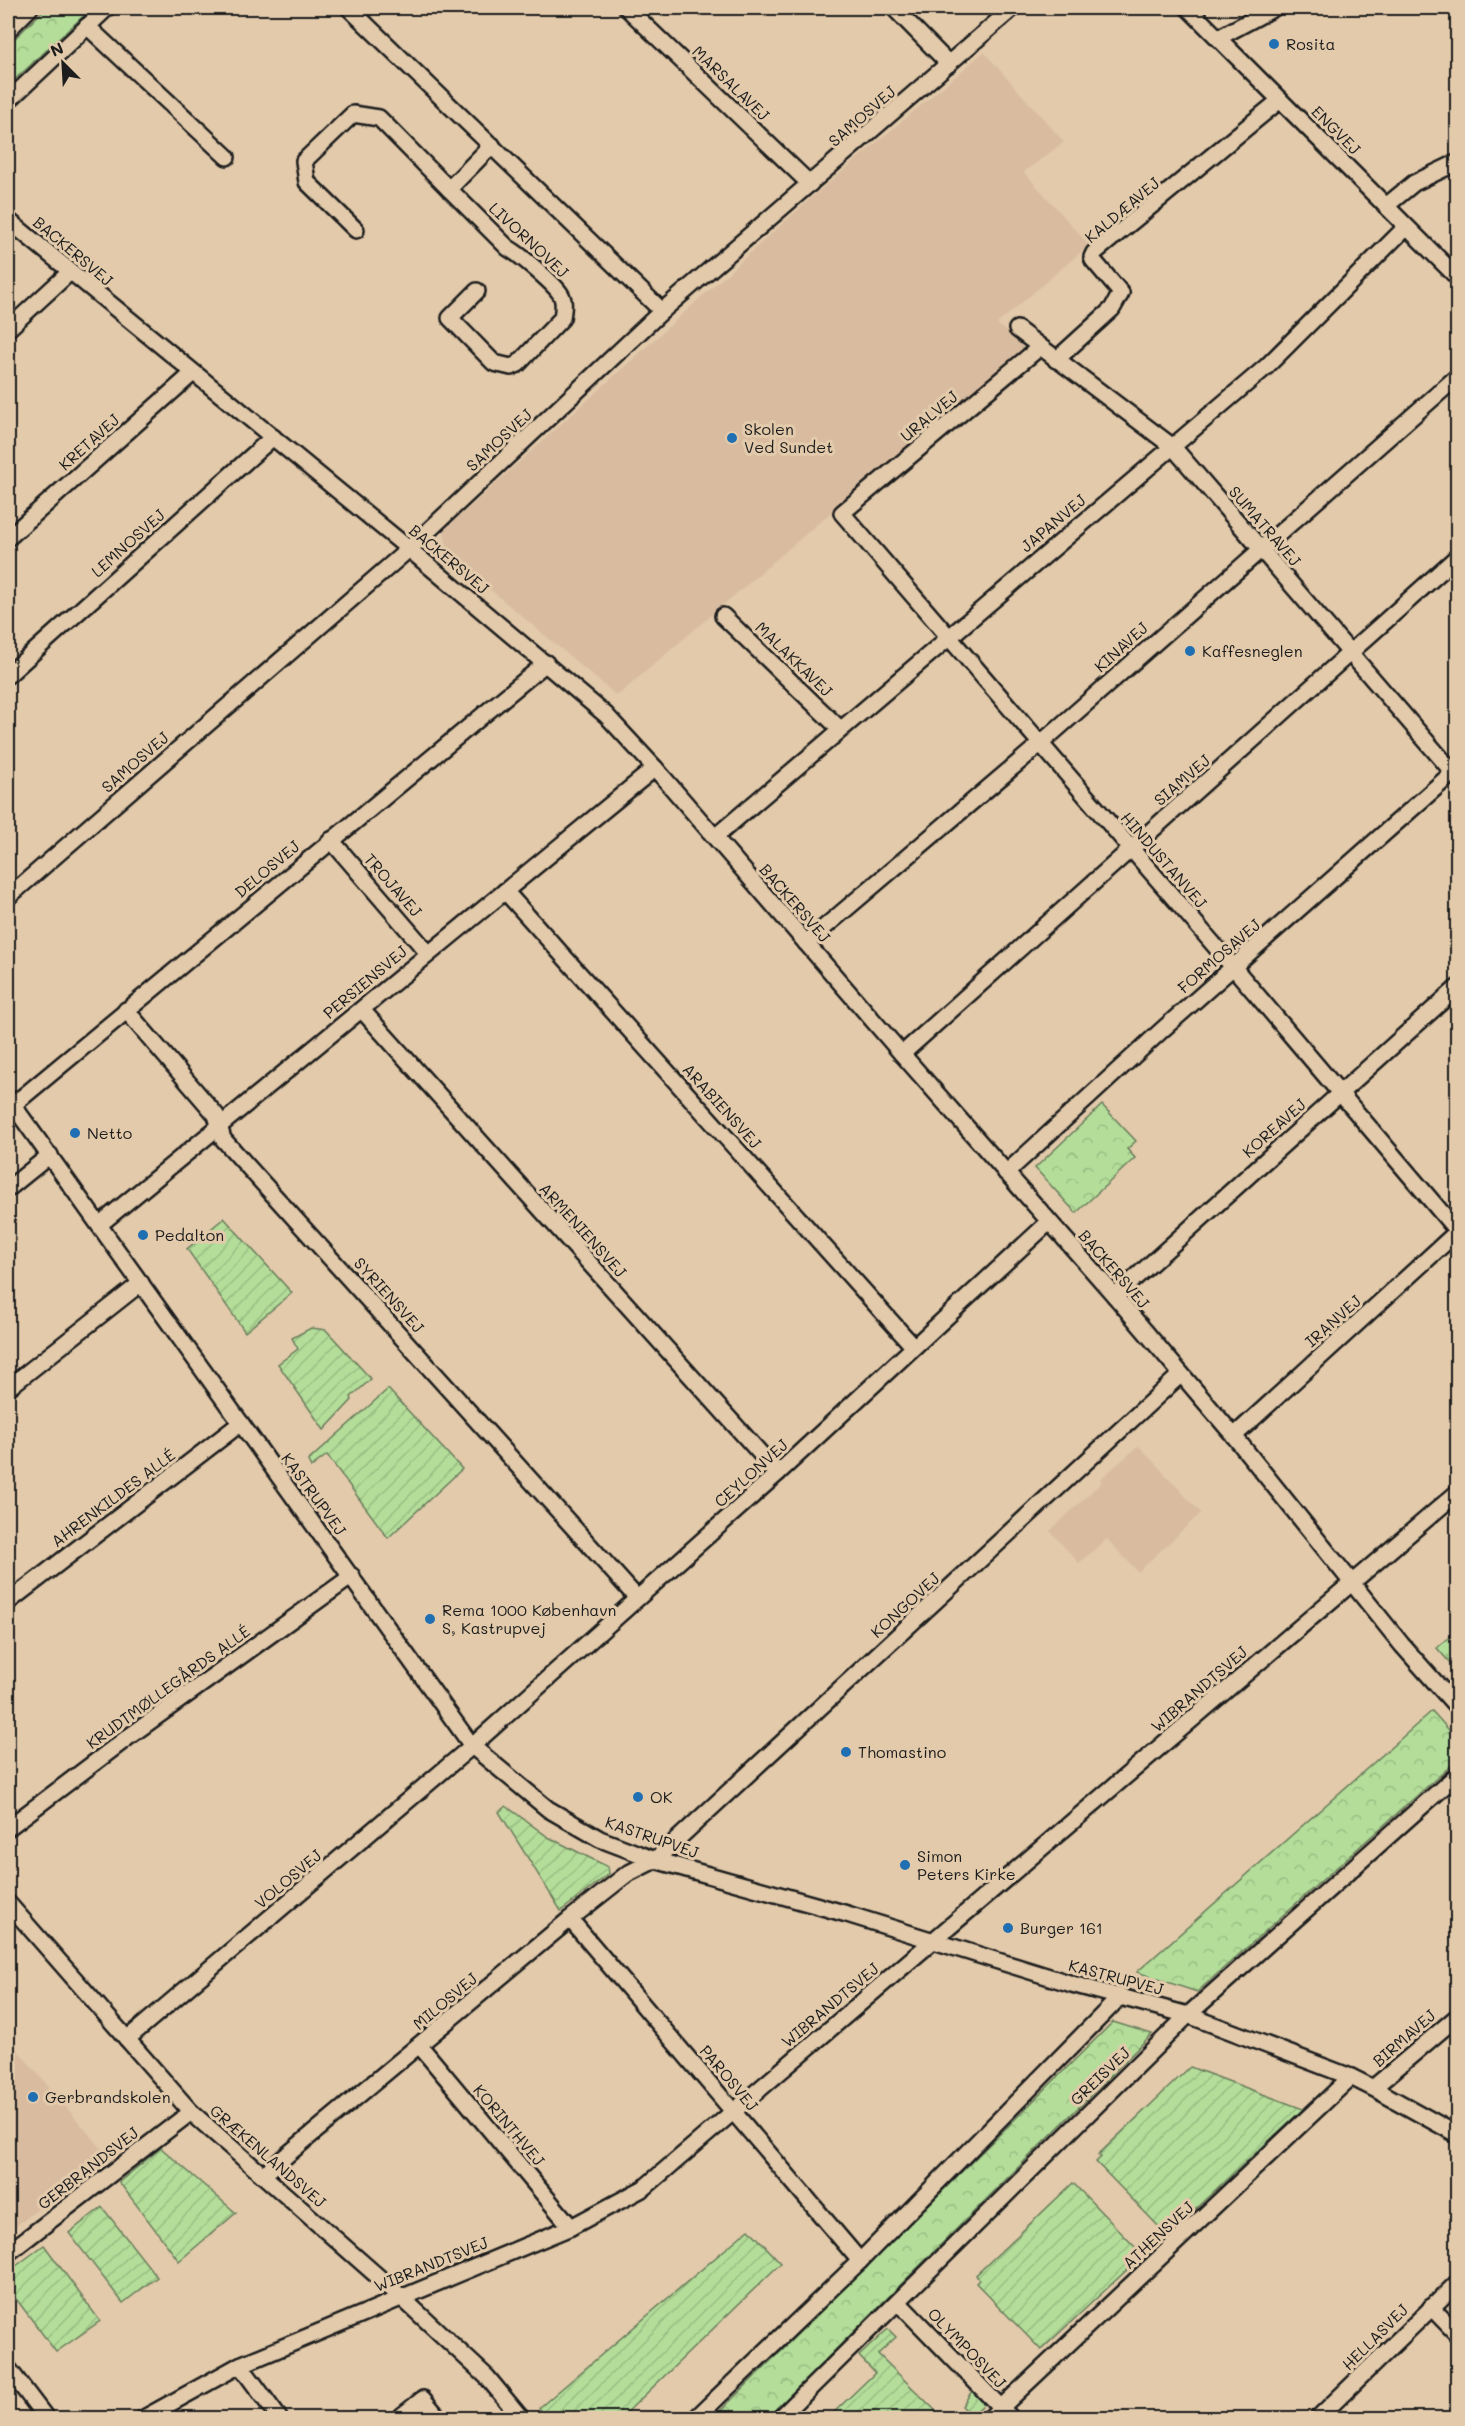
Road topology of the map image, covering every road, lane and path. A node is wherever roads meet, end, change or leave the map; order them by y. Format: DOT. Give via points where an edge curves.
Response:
graph roads {
  1 [pos="30,8"];
  2 [pos="107,8"];
  3 [pos="349,8"];
  4 [pos="627,8"];
  5 [pos="894,8"];
  6 [pos="1013,8"];
  7 [pos="1188,8"];
  8 [pos="1274,8"];
  9 [pos="87,26"];
  10 [pos="8,30"];
  11 [pos="1218,38"];
  12 [pos="950,64"];
  13 [pos="1280,100"];
  14 [pos="8,101"];
  15 [pos="492,145"];
  16 [pos="227,157"];
  17 [pos="1458,162"];
  18 [pos="810,184"];
  19 [pos="449,189"];
  20 [pos="1386,206"];
  21 [pos="8,220"];
  22 [pos="1406,227"];
  23 [pos="356,230"];
  24 [pos="70,272"];
  25 [pos="1458,278"];
  26 [pos="477,291"];
  27 [pos="662,311"];
  28 [pos="8,328"];
  29 [pos="1017,329"];
  30 [pos="1040,347"];
  31 [pos="1056,360"];
  32 [pos="194,373"];
  33 [pos="1458,376"];
  34 [pos="273,437"];
  35 [pos="1173,447"];
  36 [pos="842,513"];
  37 [pos="8,538"];
  38 [pos="1261,547"];
  39 [pos="409,549"];
  40 [pos="1458,556"];
  41 [pos="723,616"];
  42 [pos="949,637"];
  43 [pos="1350,652"];
  44 [pos="546,663"];
  45 [pos="8,675"];
  46 [pos="840,729"];
  47 [pos="1040,744"];
  48 [pos="655,768"];
  49 [pos="1456,772"];
  50 [pos="715,837"];
  51 [pos="331,840"];
  52 [pos="1130,849"];
  53 [pos="505,891"];
  54 [pos="8,897"];
  55 [pos="806,942"];
  56 [pos="428,953"];
  57 [pos="1234,968"];
  58 [pos="1458,987"];
  59 [pos="126,1010"];
  60 [pos="362,1010"];
  61 [pos="902,1054"];
  62 [pos="1339,1094"];
  63 [pos="10,1101"];
  64 [pos="220,1128"];
  65 [pos="50,1155"];
  66 [pos="1006,1173"];
  67 [pos="8,1189"];
  68 [pos="1049,1222"];
  69 [pos="99,1225"];
  70 [pos="1457,1232"];
  71 [pos="141,1283"];
  72 [pos="1115,1296"];
  73 [pos="913,1346"];
  74 [pos="1180,1375"];
  75 [pos="8,1388"];
  76 [pos="241,1423"];
  77 [pos="1234,1436"];
  78 [pos="778,1473"];
  79 [pos="1458,1492"];
  80 [pos="352,1576"];
  81 [pos="1352,1581"];
  82 [pos="637,1598"];
  83 [pos="8,1602"];
  84 [pos="1458,1708"];
  85 [pos="472,1746"];
  86 [pos="1458,1774"];
  87 [pos="8,1828"];
  88 [pos="655,1860"];
  89 [pos="8,1903"];
  90 [pos="570,1919"];
  91 [pos="935,1940"];
  92 [pos="1121,1996"];
  93 [pos="1188,2016"];
  94 [pos="1458,2016"];
  95 [pos="127,2039"];
  96 [pos="420,2046"];
  97 [pos="1351,2078"];
  98 [pos="1374,2088"];
  99 [pos="733,2111"];
  100 [pos="191,2112"];
  101 [pos="1458,2135"];
  102 [pos="263,2175"];
  103 [pos="571,2227"];
  104 [pos="8,2253"];
  105 [pos="860,2261"];
  106 [pos="1458,2282"];
  107 [pos="400,2296"];
  108 [pos="898,2302"];
  109 [pos="1431,2307"];
  110 [pos="1458,2335"];
  111 [pos="240,2365"];
  112 [pos="8,2368"];
  113 [pos="1000,2415"];
  114 [pos="46,2418"];
  115 [pos="144,2418"];
  116 [pos="279,2418"];
  117 [pos="399,2418"];
  118 [pos="439,2418"];
  119 [pos="521,2418"];
  120 [pos="696,2418"];
  121 [pos="780,2418"];
  122 [pos="1318,2418"];
  1 -- 10 [label="street"];
  2 -- 9 [label="street"];
  3 -- 15 [label="street"];
  4 -- 18 [label="street, MARSALAVEJ"];
  5 -- 12 [label="street"];
  6 -- 12 [label="street, SAMOSVEJ"];
  7 -- 11 [label="street, ENGVEJ"];
  8 -- 11 [label="street"];
  9 -- 14 [label="street"];
  9 -- 16 [label="street"];
  11 -- 13 [label="street, ENGVEJ"];
  12 -- 18 [label="street, SAMOSVEJ"];
  13 -- 20 [label="street, ENGVEJ"];
  13 -- 31 [label="street, KALDÆAVEJ" via="1094,254 1094,260 1120,293 1112,309"];
  15 -- 19 [label="street"];
  15 -- 27 [label="street"];
  17 -- 20 [label="street" via="1414,183"];
  18 -- 27 [label="street, SAMOSVEJ"];
  19 -- 23 [label="street, LIVORNOVEJ" via="379,118 352,114 304,161 307,182"];
  19 -- 26 [label="street, LIVORNOVEJ" via="561,295 562,318 518,364 511,367 494,363 450,318"];
  20 -- 22 [label="street, ENGVEJ"];
  21 -- 24 [label="street, BACKERSVEJ"];
  22 -- 25 [label="street, ENGVEJ"];
  22 -- 35 [label="street, JAPANVEJ" via="1266,367"];
  24 -- 28 [label="street"];
  24 -- 32 [label="street, BACKERSVEJ"];
  27 -- 39 [label="street, SAMOSVEJ"];
  29 -- 30 [label="street, SUMATRAVEJ"];
  30 -- 31 [label="street, SUMATRAVEJ"];
  30 -- 36 [label="street, URALVEJ"];
  31 -- 35 [label="street, SUMATRAVEJ"];
  32 -- 34 [label="street, BACKERSVEJ"];
  32 -- 37 [label="street, KRETAVEJ"];
  33 -- 38 [label="street, KINAVEJ"];
  34 -- 39 [label="street, BACKERSVEJ"];
  34 -- 45 [label="street, LEMNOSVEJ"];
  35 -- 38 [label="street, SUMATRAVEJ"];
  35 -- 42 [label="street, JAPANVEJ"];
  36 -- 42 [label="street, HINDUSTANVEJ"];
  38 -- 43 [label="street, SUMATRAVEJ"];
  38 -- 47 [label="street, KINAVEJ"];
  39 -- 44 [label="street, BACKERSVEJ"];
  39 -- 54 [label="street, SAMOSVEJ"];
  40 -- 43 [label="street, SIAMVEJ"];
  41 -- 46 [label="street, MALAKKAVEJ"];
  42 -- 46 [label="street, JAPANVEJ"];
  42 -- 47 [label="street, HINDUSTANVEJ"];
  43 -- 49 [label="street, SUMATRAVEJ"];
  43 -- 52 [label="street, SIAMVEJ"];
  44 -- 48 [label="street, BACKERSVEJ" via="606,715"];
  44 -- 51 [label="street, DELOSVEJ"];
  46 -- 50 [label="street, JAPANVEJ"];
  47 -- 52 [label="street, HINDUSTANVEJ"];
  47 -- 55 [label="street, KINAVEJ"];
  48 -- 50 [label="street, BACKERSVEJ"];
  48 -- 53 [label="street, PERSIENSVEJ"];
  49 -- 57 [label="street, FORMOSAVEJ"];
  50 -- 55 [label="street, BACKERSVEJ"];
  51 -- 56 [label="street, TROJAVEJ"];
  51 -- 59 [label="street, DELOSVEJ"];
  52 -- 57 [label="street, HINDUSTANVEJ"];
  52 -- 61 [label="street, SIAMVEJ"];
  53 -- 56 [label="street, PERSIENSVEJ"];
  53 -- 73 [label="street, ARABIENSVEJ"];
  55 -- 61 [label="street, BACKERSVEJ"];
  56 -- 60 [label="street, PERSIENSVEJ"];
  57 -- 62 [label="street, HINDUSTANVEJ"];
  57 -- 66 [label="street, FORMOSAVEJ"];
  58 -- 62 [label="street, KOREAVEJ"];
  59 -- 63 [label="street, DELOSVEJ"];
  59 -- 64 [label="street, SYRIENSVEJ" via="216,1115"];
  60 -- 64 [label="street, PERSIENSVEJ"];
  60 -- 78 [label="street, ARMENIENSVEJ"];
  61 -- 66 [label="street, BACKERSVEJ"];
  62 -- 70 [label="street, HINDUSTANVEJ"];
  62 -- 72 [label="street, KOREAVEJ"];
  63 -- 65 [label="street, KASTRUPVEJ"];
  64 -- 69 [label="street, PERSIENSVEJ"];
  64 -- 82 [label="street, SYRIENSVEJ" via="223,1139"];
  65 -- 67 [label="street"];
  65 -- 69 [label="street, KASTRUPVEJ"];
  66 -- 68 [label="street, BACKERSVEJ"];
  68 -- 72 [label="street, BACKERSVEJ"];
  68 -- 73 [label="street, CEYLONVEJ"];
  69 -- 71 [label="street, KASTRUPVEJ"];
  70 -- 77 [label="street, IRANVEJ"];
  71 -- 75 [label="street"];
  71 -- 76 [label="street, KASTRUPVEJ"];
  72 -- 74 [label="street, BACKERSVEJ"];
  73 -- 78 [label="street, CEYLONVEJ"];
  74 -- 77 [label="street, BACKERSVEJ"];
  74 -- 88 [label="street, KONGOVEJ"];
  76 -- 80 [label="street, KASTRUPVEJ"];
  76 -- 83 [label="street, AHRENKILDES ALLÉ"];
  77 -- 81 [label="street, BACKERSVEJ"];
  78 -- 82 [label="street, CEYLONVEJ"];
  79 -- 81 [label="street, WIBRANDTSVEJ"];
  80 -- 85 [label="street, KASTRUPVEJ"];
  80 -- 87 [label="street, KRUDTMØLLEGÅRDS ALLÉ"];
  81 -- 84 [label="street, BACKERSVEJ"];
  81 -- 91 [label="street, WIBRANDTSVEJ"];
  82 -- 85 [label="street, CEYLONVEJ"];
  85 -- 88 [label="street, KASTRUPVEJ" via="548,1809 600,1839"];
  85 -- 95 [label="street, VOLOSVEJ"];
  86 -- 93 [label="street, GREISVEJ"];
  88 -- 90 [label="street, MILOSVEJ" via="627,1874"];
  88 -- 91 [label="street, KASTRUPVEJ"];
  89 -- 95 [label="street, GRÆKENLANDSVEJ"];
  90 -- 96 [label="street, MILOSVEJ"];
  90 -- 99 [label="street, PAROSVEJ"];
  91 -- 92 [label="street, KASTRUPVEJ"];
  91 -- 99 [label="street, WIBRANDTSVEJ"];
  92 -- 93 [label="street, KASTRUPVEJ"];
  92 -- 105 [label="street"];
  93 -- 97 [label="street, KASTRUPVEJ"];
  93 -- 108 [label="street, GREISVEJ"];
  94 -- 98 [label="street, BIRMAVEJ"];
  95 -- 100 [label="street, GRÆKENLANDSVEJ"];
  96 -- 102 [label="street, MILOSVEJ"];
  96 -- 103 [label="street, KORINTHVEJ"];
  97 -- 98 [label="street, KASTRUPVEJ"];
  97 -- 113 [label="street, ATHENSVEJ"];
  98 -- 101 [label="street, KASTRUPVEJ"];
  99 -- 103 [label="street, WIBRANDTSVEJ" via="644,2188"];
  99 -- 105 [label="street, PAROSVEJ"];
  100 -- 102 [label="street, GRÆKENLANDSVEJ"];
  100 -- 104 [label="street, GERBRANDSVEJ"];
  102 -- 107 [label="street, GRÆKENLANDSVEJ"];
  103 -- 107 [label="street, WIBRANDTSVEJ"];
  105 -- 120 [label="street"];
  106 -- 109 [label="street, HELLASVEJ"];
  107 -- 111 [label="street, WIBRANDTSVEJ"];
  107 -- 119 [label="street, GRÆKENLANDSVEJ" via="487,2378"];
  108 -- 113 [label="street, OLYMPOSVEJ"];
  108 -- 121 [label="street, GREISVEJ"];
  109 -- 110 [label="street"];
  109 -- 122 [label="street, HELLASVEJ"];
  111 -- 115 [label="street, WIBRANDTSVEJ"];
  111 -- 116 [label="street"];
  112 -- 114 [label="street"];
  117 -- 118 [label="street" via="423,2399"];
}
